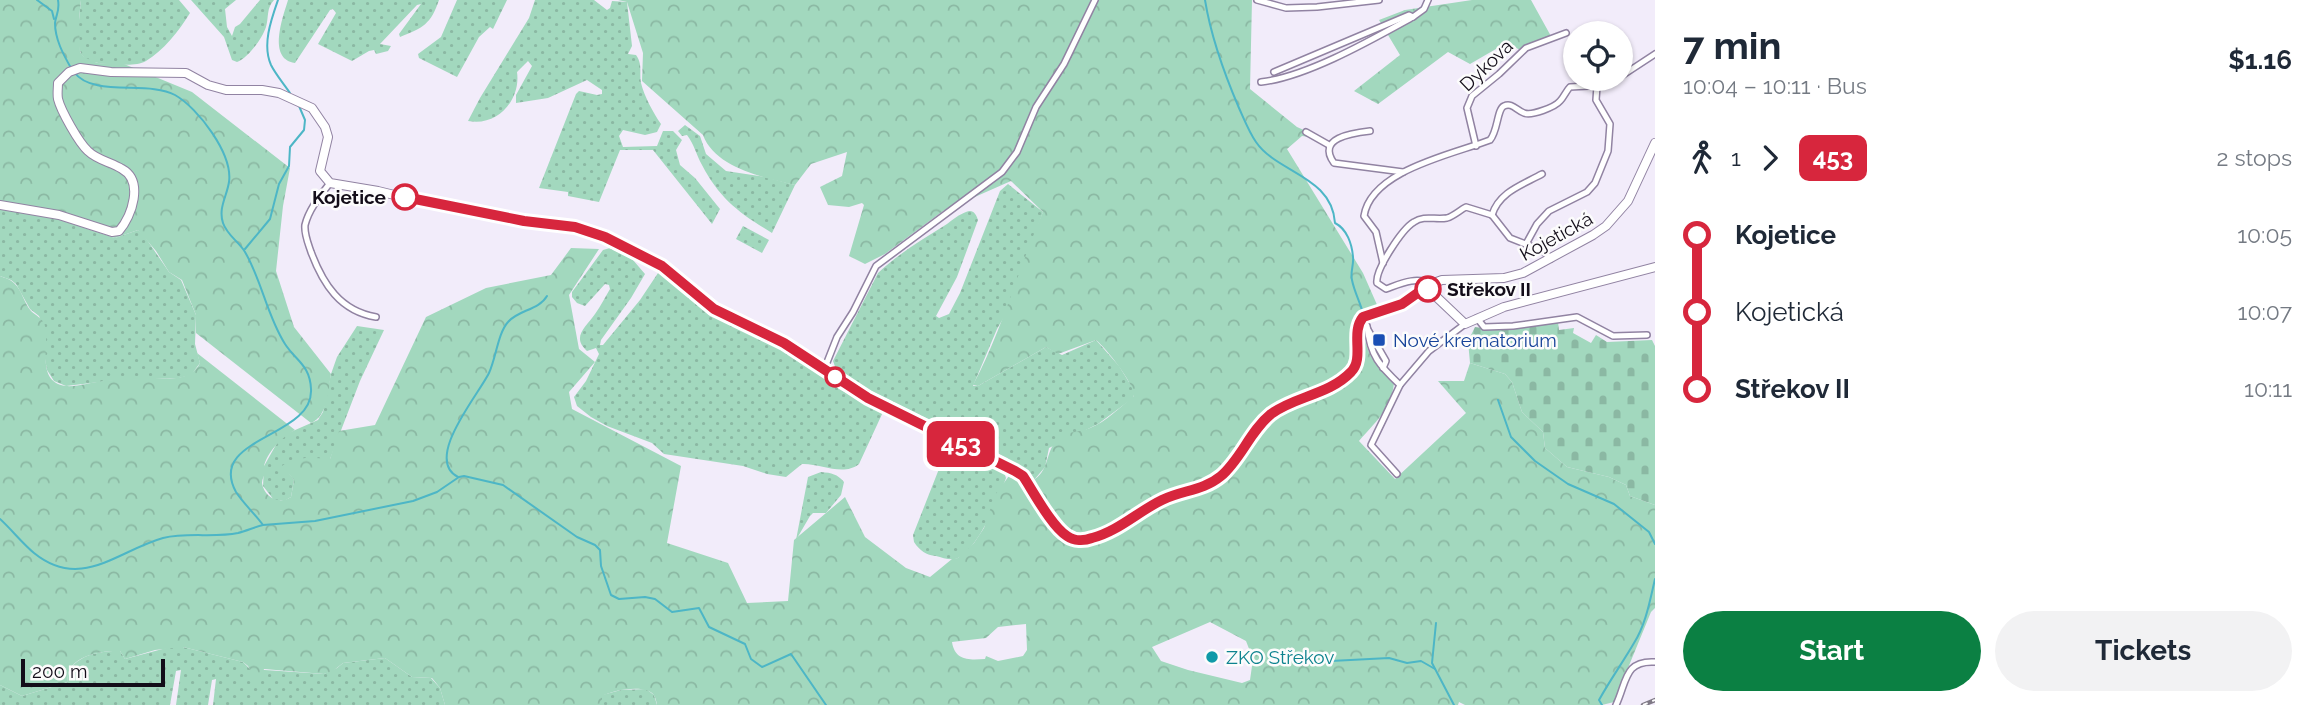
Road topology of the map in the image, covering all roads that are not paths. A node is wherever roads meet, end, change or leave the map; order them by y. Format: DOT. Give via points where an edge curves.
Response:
graph roads {
  1 [pos="1095,0"];
  2 [pos="1257,0"];
  3 [pos="1379,0"];
  4 [pos="1428,0"];
  5 [pos="1413,17"];
  6 [pos="1563,34"];
  7 [pos="1655,54"];
  8 [pos="1633,69"];
  9 [pos="1274,72"];
  10 [pos="1261,82"];
  11 [pos="1567,91"];
  12 [pos="1597,91"];
  13 [pos="1370,131"];
  14 [pos="1306,132"];
  15 [pos="1655,143"];
  16 [pos="1329,145"];
  17 [pos="1476,146"];
  18 [pos="1403,172"];
  19 [pos="1542,174"];
  20 [pos="330,183"];
  21 [pos="0,205"];
  22 [pos="1492,215"];
  23 [pos="1526,244"];
  24 [pos="1551,258"];
  25 [pos="1383,263"];
  26 [pos="1655,267"];
  27 [pos="1429,286"];
  28 [pos="376,317"];
  29 [pos="1477,318"];
  30 [pos="1362,324"];
  31 [pos="1465,324"];
  32 [pos="1647,335"];
  33 [pos="824,370"];
  34 [pos="1401,385"];
  35 [pos="1397,474"];
  36 [pos="1655,662"];
  37 [pos="1616,705"];
  1 -- 33 [label="street" via="1064,64 1036,107 1017,152 1002,172 876,266"];
  2 -- 3 [label="street" via="1286,8"];
  4 -- 5 [label="street"];
  5 -- 9 [label="street"];
  5 -- 10 [label="street" via="1314,66"];
  6 -- 17 [label="street, Dykova" via="1526,48 1472,96 1467,107"];
  7 -- 8 [label="street"];
  11 -- 17 [label="street" via="1559,103 1530,113 1503,106 1495,135"];
  12 -- 23 [label="street" via="1596,100 1610,124 1608,151 1595,183 1587,192 1549,211"];
  13 -- 16 [label="street" via="1341,136"];
  14 -- 16 [label="street"];
  15 -- 24 [label="street, Kojetická" via="1620,211 1593,235"];
  16 -- 18 [label="street" via="1334,163"];
  17 -- 18 [label="street"];
  18 -- 25 [label="street" via="1378,191 1365,211 1367,223 1376,232"];
  19 -- 22 [label="street" via="1505,194"];
  20 -- 21 [label="street" via="320,171 328,137 312,108 303,103 262,90 217,88 186,74 80,68 58,83 58,98 83,147 131,177 133,201 127,222 112,232 60,215"];
  20 -- 28 [label="street" via="309,213 304,228 307,239 319,272 334,295 357,314"];
  20 -- 33 [label="street" via="575,227 605,237 662,266 714,309 784,343"];
  22 -- 23 [label="street" via="1510,238"];
  22 -- 25 [label="street" via="1466,207 1448,218 1414,221"];
  23 -- 24 [label="street"];
  24 -- 27 [label="street, Kojetická" via="1504,278 1442,280"];
  25 -- 27 [label="street" via="1376,279 1383,288 1425,281"];
  26 -- 29 [label="street"];
  27 -- 30 [label="street, Kojetická"];
  27 -- 31 [label="street"];
  29 -- 31 [label="street"];
  29 -- 32 [label="street" via="1484,327 1577,317 1613,336"];
  30 -- 33 [label="street" via="1352,372 1273,413 1217,479 1164,499 1098,537 1084,540 1060,531 1023,476 868,398"];
  30 -- 34 [label="street" via="1371,351"];
  31 -- 34 [label="street" via="1429,351"];
  34 -- 35 [label="street" via="1371,444"];
  36 -- 37 [label="street" via="1639,662 1630,668"];
}
